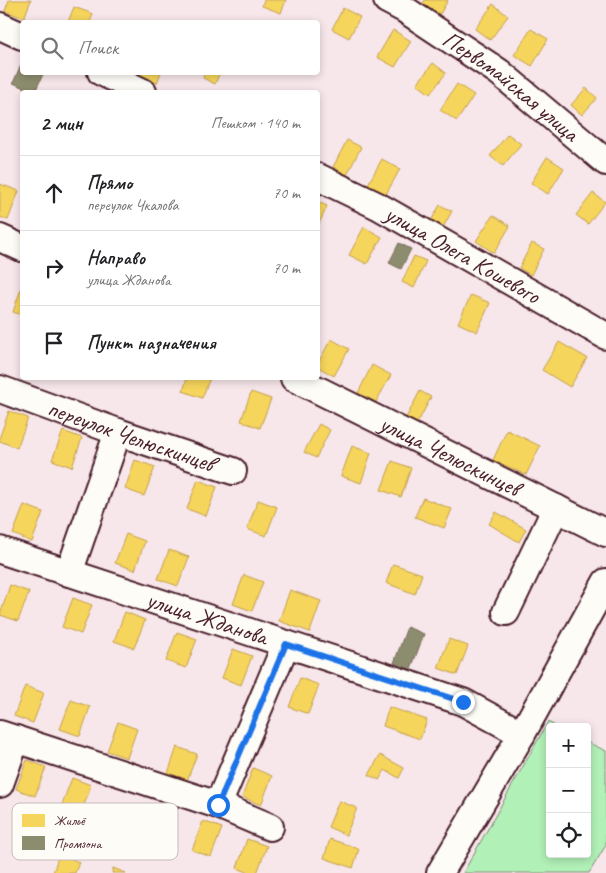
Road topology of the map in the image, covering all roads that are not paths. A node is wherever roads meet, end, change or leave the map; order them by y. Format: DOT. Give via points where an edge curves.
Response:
graph roads {
  1 [pos="388,0"];
  2 [pos="0,26"];
  3 [pos="20,35"];
  4 [pos="108,75"];
  5 [pos="139,90"];
  6 [pos="606,162"];
  7 [pos="320,178"];
  8 [pos="0,238"];
  9 [pos="20,247"];
  10 [pos="606,336"];
  11 [pos="298,380"];
  12 [pos="0,389"];
  13 [pos="118,432"];
  14 [pos="233,471"];
  15 [pos="556,508"];
  16 [pos="606,533"];
  17 [pos="0,550"];
  18 [pos="69,573"];
  19 [pos="606,582"];
  20 [pos="506,612"];
  21 [pos="286,644"];
  22 [pos="522,734"];
  23 [pos="8,736"];
  24 [pos="0,784"];
  25 [pos="218,805"];
  26 [pos="270,827"];
  27 [pos="440,873"];
  1 -- 6 [label="street, Первомайская улица" via="499,72"];
  2 -- 3 [label="street"];
  4 -- 5 [label="street"];
  7 -- 10 [label="street, улица Олега Кошевого" via="378,206"];
  8 -- 9 [label="street"];
  11 -- 15 [label="street, улица Челюскинцев"];
  12 -- 13 [label="street, переулок Челюскинцев"];
  13 -- 14 [label="street, переулок Челюскинцев"];
  13 -- 18 [label="street"];
  15 -- 16 [label="street, улица Челюскинцев"];
  15 -- 20 [label="street"];
  17 -- 18 [label="street, улица Жданова"];
  18 -- 21 [label="street, улица Жданова"];
  19 -- 22 [label="street"];
  21 -- 22 [label="street, улица Жданова" via="463,702"];
  21 -- 25 [label="street"];
  22 -- 27 [label="street"];
  23 -- 24 [label="street"];
  23 -- 25 [label="street"];
  25 -- 26 [label="street"];
}
